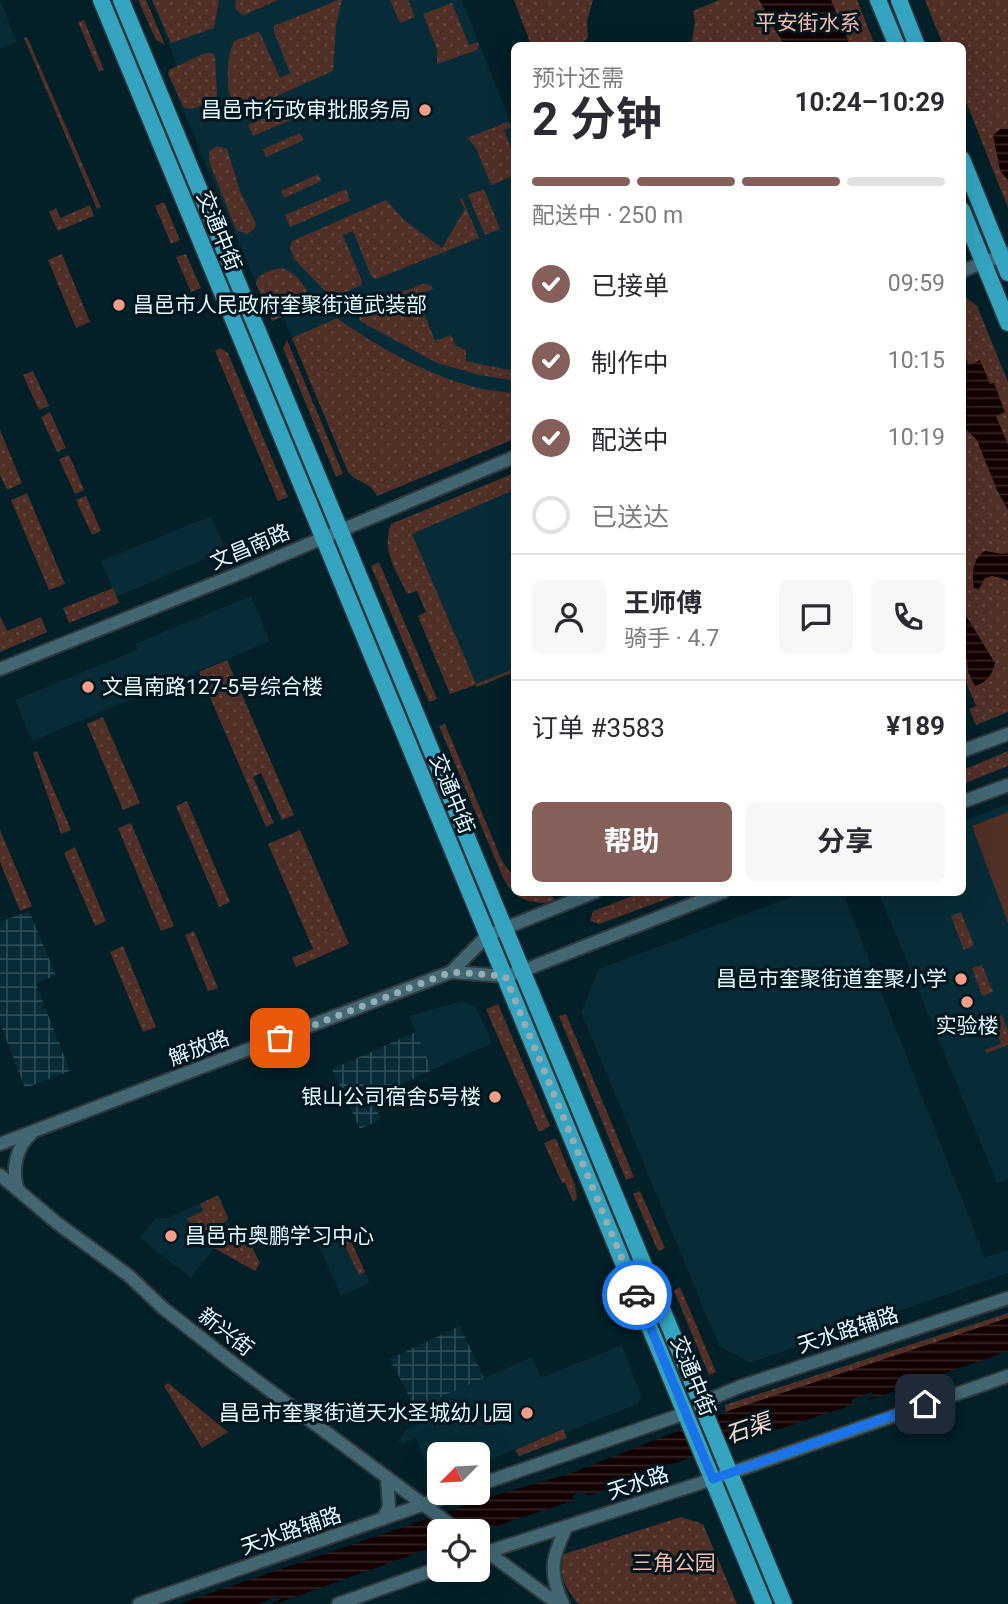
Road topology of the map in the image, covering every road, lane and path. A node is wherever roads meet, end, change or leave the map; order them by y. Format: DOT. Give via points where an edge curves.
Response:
graph roads {
  1 [pos="101,0"];
  2 [pos="121,0"];
  3 [pos="878,0"];
  4 [pos="899,0"];
  5 [pos="895,42"];
  6 [pos="915,42"];
  7 [pos="966,168"];
  8 [pos="966,219"];
  9 [pos="1004,254"];
  10 [pos="984,262"];
  11 [pos="966,269"];
  12 [pos="1008,273"];
  13 [pos="1008,323"];
  14 [pos="511,458"];
  15 [pos="340,530"];
  16 [pos="323,537"];
  17 [pos="0,669"];
  18 [pos="1008,734"];
  19 [pos="966,750"];
  20 [pos="1008,785"];
  21 [pos="966,801"];
  22 [pos="585,896"];
  23 [pos="713,896"];
  24 [pos="505,928"];
  25 [pos="488,935"];
  26 [pos="522,971"];
  27 [pos="451,972"];
  28 [pos="505,976"];
  29 [pos="31,1134"];
  30 [pos="0,1137"];
  31 [pos="18,1137"];
  32 [pos="0,1144"];
  33 [pos="0,1175"];
  34 [pos="0,1185"];
  35 [pos="18,1191"];
  36 [pos="1008,1298"];
  37 [pos="1008,1376"];
  38 [pos="704,1410"];
  39 [pos="688,1418"];
  40 [pos="730,1472"];
  41 [pos="387,1478"];
  42 [pos="713,1479"];
  43 [pos="490,1481"];
  44 [pos="434,1505"];
  45 [pos="428,1508"];
  46 [pos="383,1519"];
  47 [pos="442,1519"];
  48 [pos="567,1526"];
  49 [pos="490,1547"];
  50 [pos="490,1556"];
  51 [pos="427,1572"];
  52 [pos="139,1604"];
  53 [pos="338,1604"];
  54 [pos="561,1604"];
  55 [pos="765,1604"];
  56 [pos="784,1604"];
  1 -- 16 [label="main road, 交通中街"];
  2 -- 15 [label="main road, 交通中街"];
  3 -- 5 [label="main road"];
  4 -- 6 [label="main road"];
  7 -- 9 [label="main road"];
  8 -- 10 [label="main road"];
  9 -- 10 [label="street"];
  9 -- 12 [label="main road"];
  10 -- 11 [label="street"];
  10 -- 13 [label="main road"];
  14 -- 15 [label="street, 文昌南路"];
  15 -- 16 [label="street, 文昌南路"];
  15 -- 24 [label="main road, 交通中街"];
  16 -- 17 [label="street, 文昌南路"];
  16 -- 25 [label="main road, 交通中街"];
  18 -- 19 [label="street"];
  20 -- 21 [label="street"];
  22 -- 24 [label="street, 解放路"];
  23 -- 26 [label="street, 解放路"];
  24 -- 25 [label="street, 解放路"];
  24 -- 26 [label="main road, 交通中街"];
  25 -- 27 [label="street, 解放路"];
  25 -- 28 [label="main road, 交通中街"];
  26 -- 28 [label="street, 解放路"];
  26 -- 38 [label="main road, 交通中街"];
  27 -- 28 [label="street, 解放路"];
  27 -- 29 [label="street, 解放路"];
  28 -- 39 [label="main road, 交通中街"];
  29 -- 31 [label="street, 解放路"];
  29 -- 35 [label="street" via="23,1140 17,1156"];
  30 -- 31 [label="street"];
  31 -- 32 [label="street, 解放路"];
  33 -- 35 [label="street, 新兴街"];
  34 -- 35 [label="street"];
  35 -- 41 [label="street, 新兴街"];
  36 -- 38 [label="street, 天水路辅路" via="739,1387"];
  37 -- 40 [label="street, 天水路"];
  38 -- 40 [label="main road, 交通中街"];
  39 -- 42 [label="main road, 交通中街"];
  39 -- 43 [label="street"];
  40 -- 42 [label="street, 天水路"];
  40 -- 56 [label="main road, 交通中街"];
  41 -- 45 [label="street, 新兴街"];
  41 -- 46 [label="street" via="389,1507"];
  42 -- 48 [label="street, 天水路"];
  42 -- 55 [label="main road, 交通中街"];
  44 -- 45 [label="street, 天水路辅路"];
  45 -- 46 [label="street, 天水路辅路"];
  45 -- 47 [label="street, 新兴街"];
  46 -- 52 [label="street, 天水路辅路"];
  48 -- 49 [label="street, 天水路"];
  48 -- 54 [label="street" via="552,1567"];
  50 -- 54 [label="street"];
  51 -- 53 [label="street"];
}
